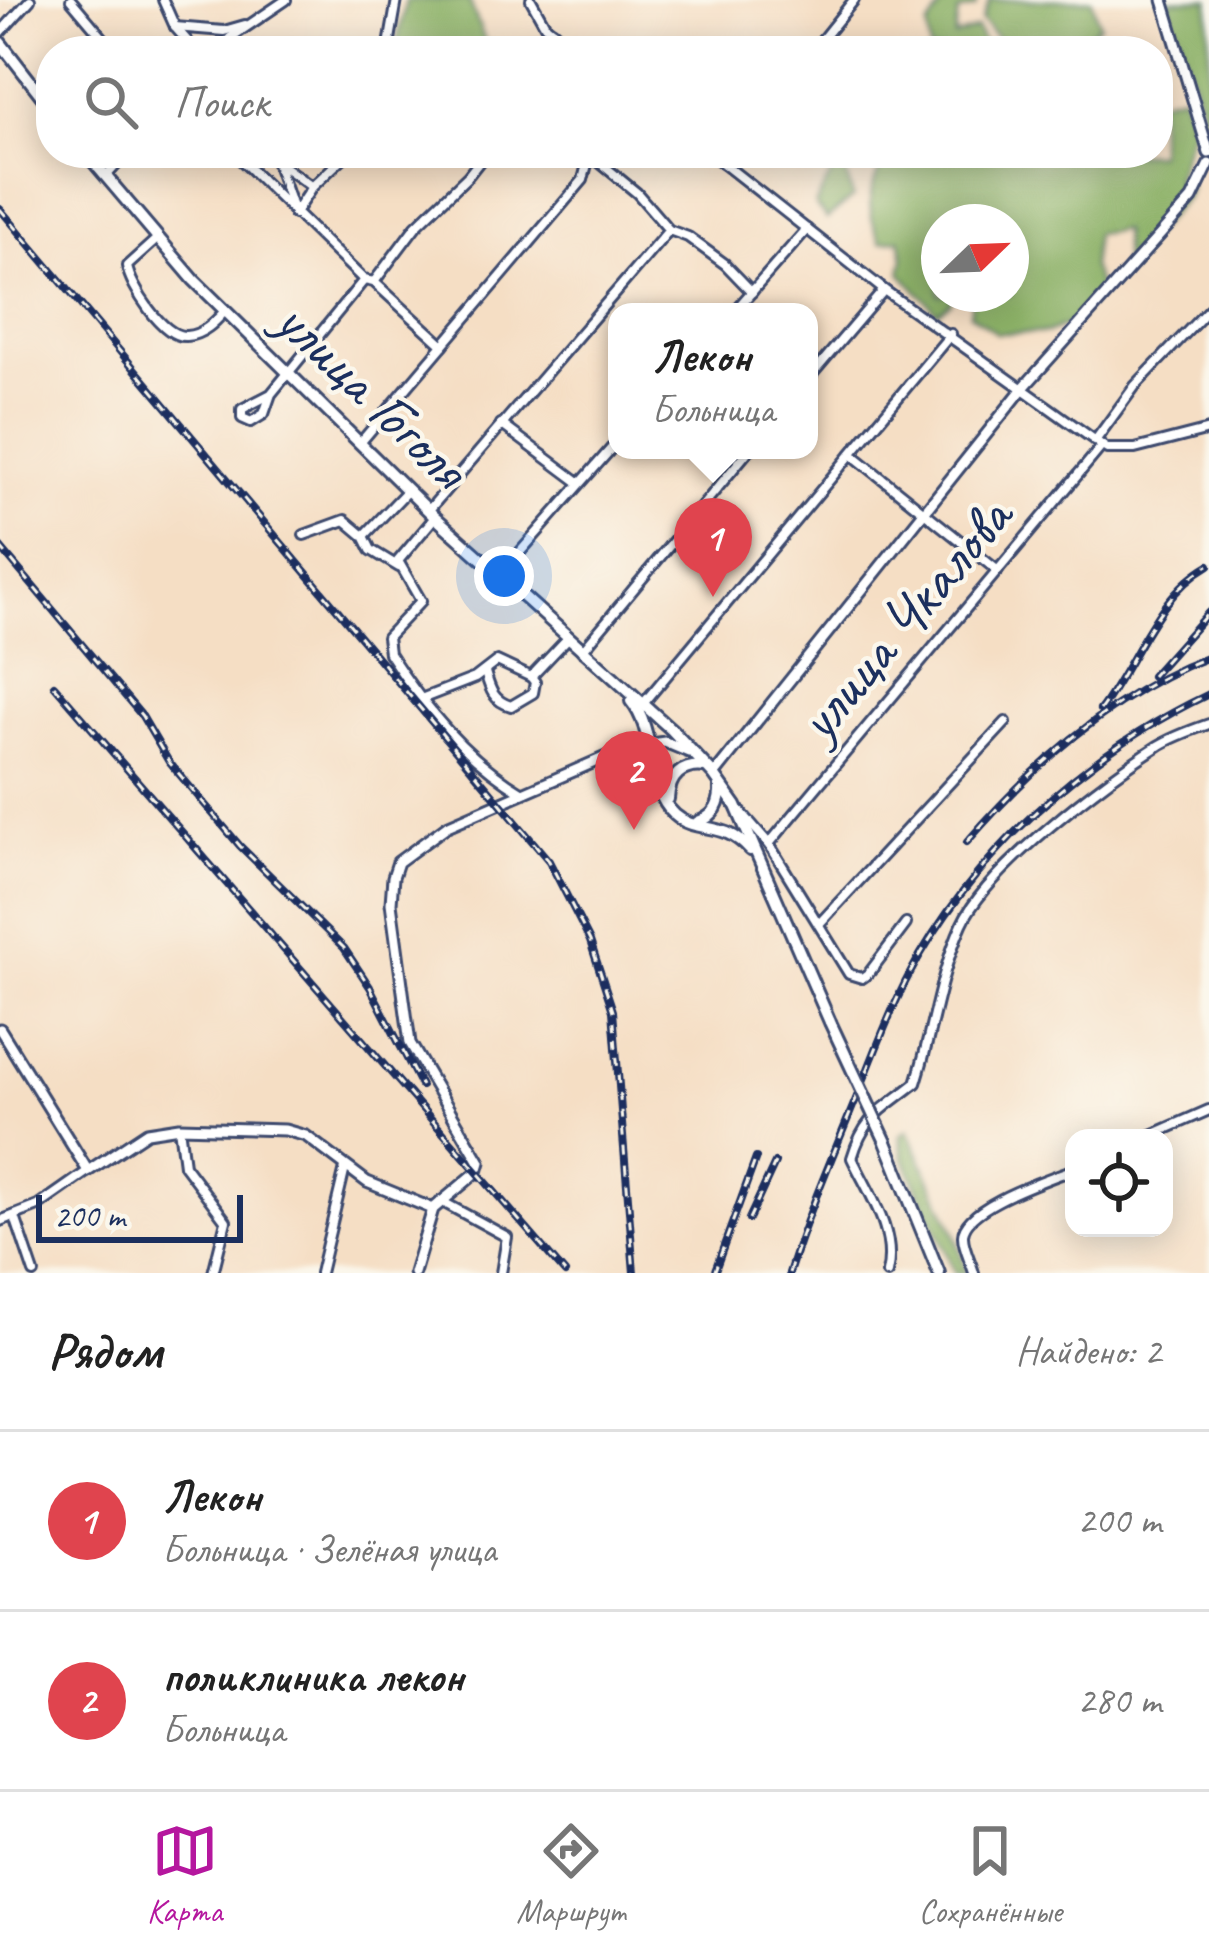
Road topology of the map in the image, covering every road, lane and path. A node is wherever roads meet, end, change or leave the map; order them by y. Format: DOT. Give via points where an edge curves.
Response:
graph roads {
  1 [pos="30,0"];
  2 [pos="71,0"];
  3 [pos="286,0"];
  4 [pos="398,0"];
  5 [pos="531,0"];
  6 [pos="854,0"];
  7 [pos="1163,0"];
  8 [pos="163,1"];
  9 [pos="254,22"];
  10 [pos="175,27"];
  11 [pos="0,32"];
  12 [pos="553,32"];
  13 [pos="101,36"];
  14 [pos="183,36"];
  15 [pos="237,36"];
  16 [pos="391,36"];
  17 [pos="551,36"];
  18 [pos="558,36"];
  19 [pos="825,36"];
  20 [pos="0,42"];
  21 [pos="36,89"];
  22 [pos="1209,151"];
  23 [pos="1209,164"];
  24 [pos="99,168"];
  25 [pos="113,168"];
  26 [pos="248,168"];
  27 [pos="279,168"];
  28 [pos="285,168"];
  29 [pos="332,168"];
  30 [pos="474,168"];
  31 [pos="586,168"];
  32 [pos="607,168"];
  33 [pos="729,168"];
  34 [pos="106,176"];
  35 [pos="312,187"];
  36 [pos="294,214"];
  37 [pos="807,229"];
  38 [pos="669,230"];
  39 [pos="158,238"];
  40 [pos="369,281"];
  41 [pos="884,290"];
  42 [pos="752,292"];
  43 [pos="742,303"];
  44 [pos="1209,310"];
  45 [pos="225,311"];
  46 [pos="951,334"];
  47 [pos="443,345"];
  48 [pos="818,368"];
  49 [pos="290,375"];
  50 [pos="1024,387"];
  51 [pos="271,394"];
  52 [pos="501,424"];
  53 [pos="1209,430"];
  54 [pos="1098,443"];
  55 [pos="359,444"];
  56 [pos="608,452"];
  57 [pos="854,456"];
  58 [pos="742,459"];
  59 [pos="580,483"];
  60 [pos="408,490"];
  61 [pos="432,514"];
  62 [pos="923,514"];
  63 [pos="304,535"];
  64 [pos="364,536"];
  65 [pos="399,568"];
  66 [pos="998,571"];
  67 [pos="499,576"];
  68 [pos="568,638"];
  69 [pos="582,651"];
  70 [pos="485,671"];
  71 [pos="531,677"];
  72 [pos="421,699"];
  73 [pos="640,706"];
  74 [pos="1006,722"];
  75 [pos="1209,724"];
  76 [pos="650,742"];
  77 [pos="617,753"];
  78 [pos="710,771"];
  79 [pos="523,793"];
  80 [pos="664,799"];
  81 [pos="736,806"];
  82 [pos="674,813"];
  83 [pos="689,822"];
  84 [pos="769,844"];
  85 [pos="760,863"];
  86 [pos="819,924"];
  87 [pos="906,924"];
  88 [pos="0,1029"];
  89 [pos="1209,1110"];
  90 [pos="178,1127"];
  91 [pos="1166,1129"];
  92 [pos="345,1168"];
  93 [pos="88,1171"];
  94 [pos="1065,1172"];
  95 [pos="436,1205"];
  96 [pos="15,1216"];
  97 [pos="0,1221"];
  98 [pos="34,1273"];
  99 [pos="213,1273"];
  100 [pos="320,1273"];
  101 [pos="414,1273"];
  102 [pos="501,1273"];
  103 [pos="887,1273"];
  104 [pos="939,1273"];
  105 [pos="974,1273"];
  1 -- 11 [label="street"];
  2 -- 13 [label="street"];
  3 -- 9 [label="street"];
  4 -- 16 [label="street"];
  5 -- 12 [label="street"];
  6 -- 19 [label="street"];
  7 -- 22 [label="street"];
  8 -- 10 [label="street"];
  9 -- 10 [label="street" via="224,32"];
  9 -- 15 [label="street"];
  10 -- 14 [label="street"];
  12 -- 17 [label="street"];
  12 -- 18 [label="street"];
  20 -- 21 [label="main road"];
  23 -- 50 [label="street" via="1192,200"];
  24 -- 34 [label="main road, улица Гоголя"];
  25 -- 34 [label="street"];
  26 -- 36 [label="street"];
  27 -- 36 [label="street"];
  28 -- 35 [label="street"];
  29 -- 35 [label="street"];
  30 -- 40 [label="street"];
  31 -- 47 [label="street"];
  32 -- 38 [label="street"];
  33 -- 37 [label="street"];
  34 -- 39 [label="main road, улица Гоголя"];
  35 -- 36 [label="street"];
  36 -- 40 [label="street"];
  37 -- 41 [label="street"];
  37 -- 42 [label="street"];
  38 -- 42 [label="street" via="725,264"];
  38 -- 52 [label="street"];
  39 -- 45 [label="main road, улица Гоголя"];
  39 -- 45 [label="street" via="127,266 156,317 186,336"];
  40 -- 47 [label="street"];
  40 -- 49 [label="street"];
  41 -- 46 [label="street"];
  41 -- 48 [label="street"];
  42 -- 43 [label="street"];
  44 -- 54 [label="street, улица Чкалова" via="1135,386"];
  45 -- 49 [label="main road, улица Гоголя"];
  46 -- 50 [label="street"];
  46 -- 57 [label="street"];
  47 -- 55 [label="street"];
  49 -- 51 [label="street"];
  49 -- 55 [label="main road, улица Гоголя"];
  50 -- 54 [label="street"];
  50 -- 62 [label="street"];
  52 -- 59 [label="street"];
  52 -- 61 [label="street"];
  53 -- 54 [label="street" via="1135,448"];
  54 -- 66 [label="street, улица Чкалова"];
  55 -- 60 [label="main road, улица Гоголя"];
  56 -- 59 [label="street"];
  57 -- 62 [label="street"];
  57 -- 73 [label="street"];
  58 -- 69 [label="street"];
  59 -- 67 [label="street"];
  60 -- 61 [label="main road, улица Гоголя"];
  60 -- 64 [label="street"];
  61 -- 65 [label="street"];
  61 -- 67 [label="main road, улица Гоголя"];
  62 -- 66 [label="street"];
  62 -- 78 [label="street"];
  63 -- 64 [label="street" via="345,520"];
  64 -- 65 [label="street"];
  65 -- 72 [label="street" via="422,601 385,642"];
  66 -- 84 [label="street, улица Чкалова"];
  67 -- 68 [label="main road, улица Гоголя"];
  68 -- 69 [label="main road, улица Гоголя"];
  68 -- 71 [label="street"];
  69 -- 73 [label="main road, улица Гоголя"];
  70 -- 71 [label="street" via="497,662"];
  70 -- 71 [label="street" via="491,691 511,706 532,693"];
  70 -- 72 [label="street"];
  72 -- 79 [label="street" via="465,753"];
  73 -- 76 [label="main road"];
  73 -- 77 [label="street" via="636,736"];
  73 -- 78 [label="main road, улица Гоголя"];
  74 -- 86 [label="street"];
  75 -- 103 [label="street" via="1162,743 1101,786 1032,842 969,910 933,1006 916,1083 867,1122 852,1158 889,1235"];
  76 -- 77 [label="street"];
  76 -- 78 [label="street" via="675,745"];
  76 -- 80 [label="main road"];
  77 -- 79 [label="street"];
  77 -- 80 [label="street" via="642,757"];
  78 -- 81 [label="main road, улица Гоголя"];
  78 -- 82 [label="main road" via="687,767 672,778"];
  78 -- 83 [label="main road" via="720,802"];
  79 -- 95 [label="street" via="420,842 393,877 410,1043 480,1162"];
  80 -- 82 [label="main road"];
  81 -- 84 [label="street"];
  81 -- 85 [label="main road, улица Гоголя"];
  82 -- 83 [label="main road"];
  83 -- 85 [label="main road" via="730,831"];
  84 -- 86 [label="street"];
  85 -- 104 [label="main road, bridge"];
  86 -- 87 [label="street" via="848,974 862,978"];
  88 -- 93 [label="street"];
  89 -- 91 [label="street"];
  90 -- 92 [label="street" via="285,1130 333,1153"];
  90 -- 93 [label="street" via="146,1132"];
  90 -- 99 [label="street" via="184,1165 226,1221"];
  92 -- 95 [label="street"];
  92 -- 100 [label="street"];
  93 -- 96 [label="street"];
  94 -- 105 [label="street" via="968,1220 962,1235"];
  95 -- 101 [label="street"];
  95 -- 102 [label="street" via="507,1237"];
  96 -- 97 [label="street"];
  96 -- 98 [label="street"];
}
